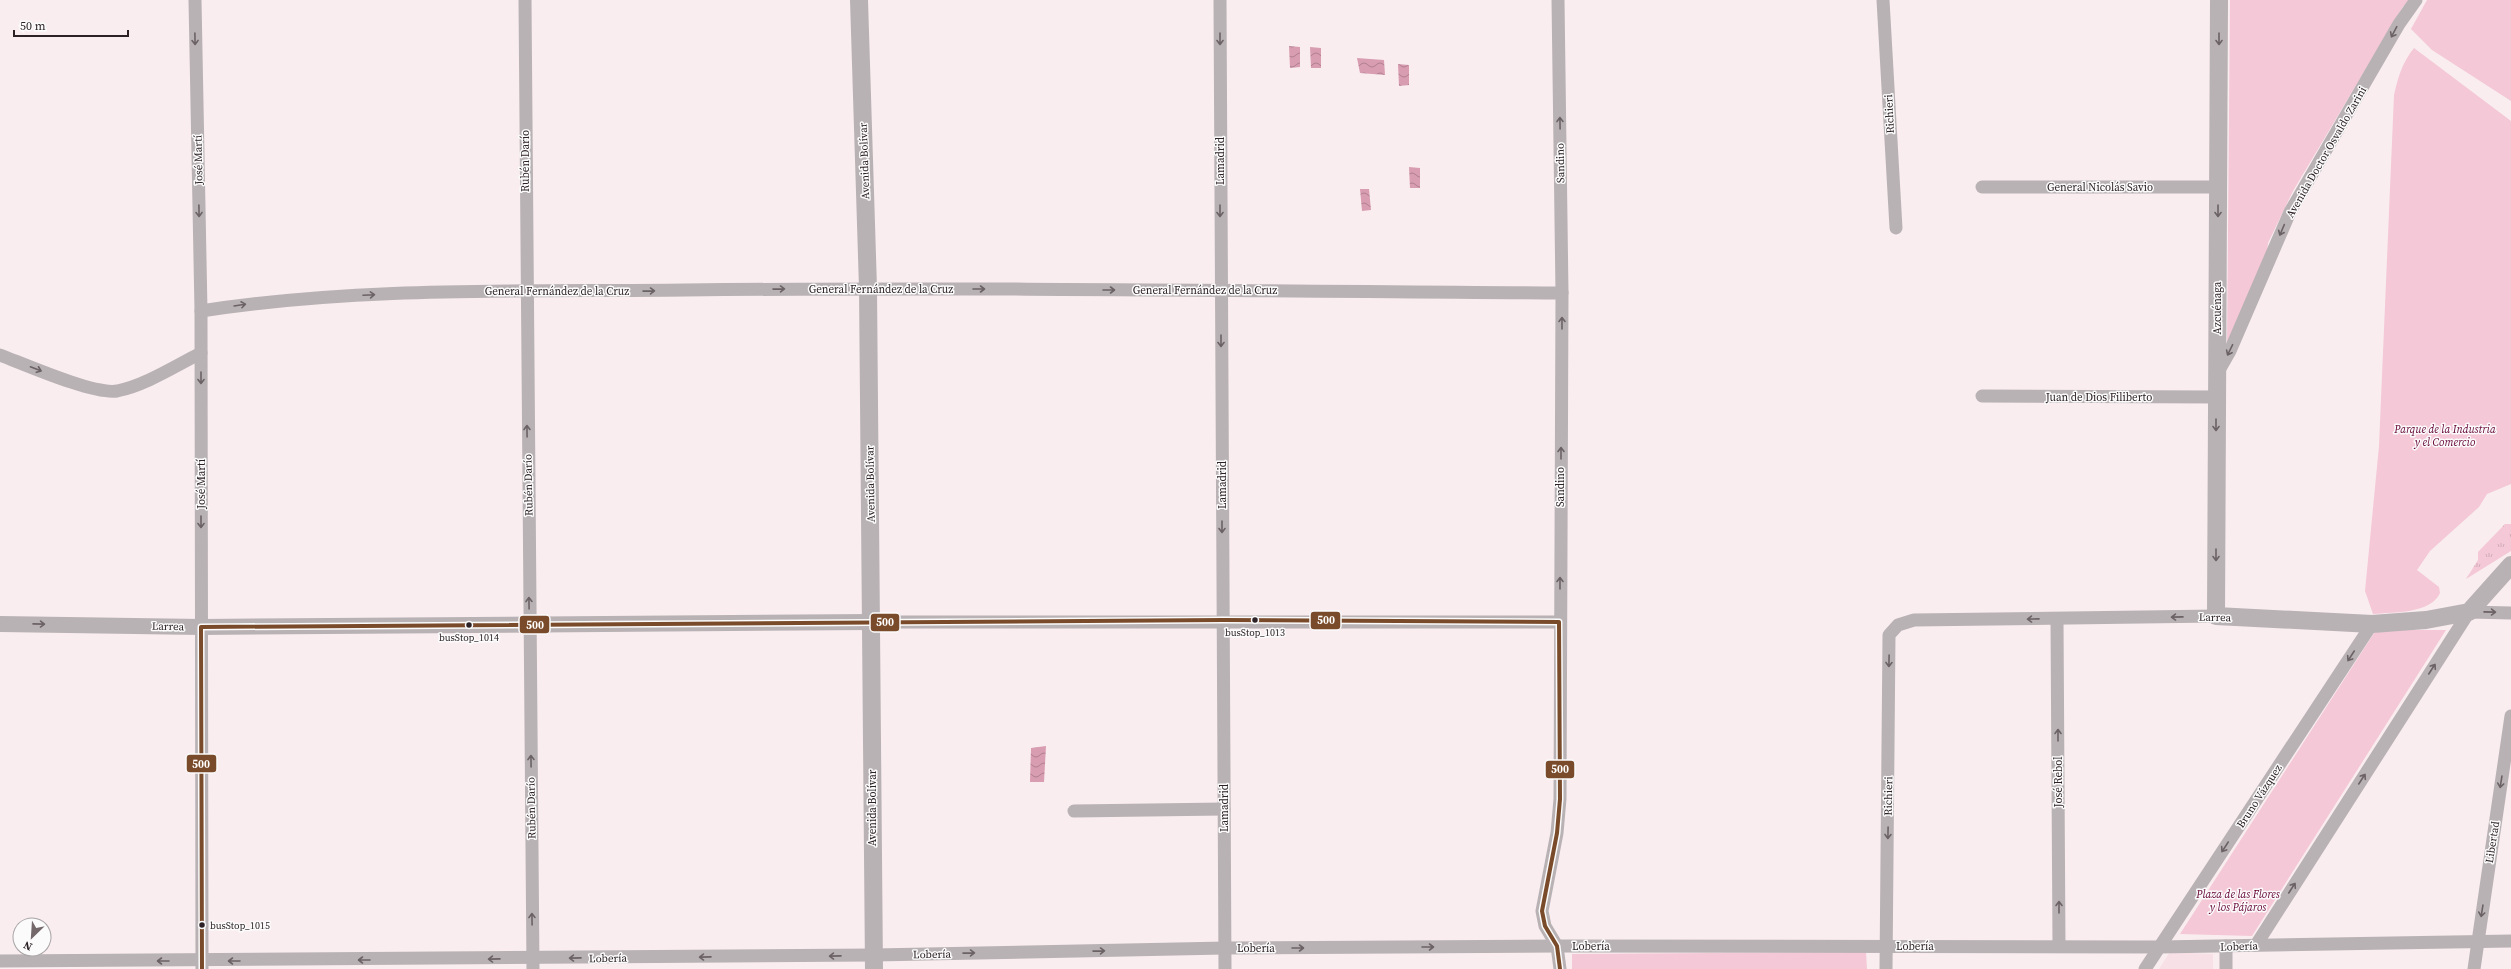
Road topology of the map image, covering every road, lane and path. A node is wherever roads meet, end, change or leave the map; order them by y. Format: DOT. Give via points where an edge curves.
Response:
graph roads {
  1 [pos="194,0"];
  2 [pos="525,0"];
  3 [pos="859,0"];
  4 [pos="1220,0"];
  5 [pos="1558,0"];
  6 [pos="1883,0"];
  7 [pos="2219,0"];
  8 [pos="2416,0"];
  9 [pos="1982,187"];
  10 [pos="2218,187"];
  11 [pos="1896,228"];
  12 [pos="868,288"];
  13 [pos="1220,290"];
  14 [pos="526,292"];
  15 [pos="1562,293"];
  16 [pos="201,311"];
  17 [pos="201,353"];
  18 [pos="0,355"];
  19 [pos="2216,375"];
  20 [pos="1982,396"];
  21 [pos="2216,397"];
  22 [pos="2511,565"];
  23 [pos="2469,612"];
  24 [pos="2511,613"];
  25 [pos="2216,616"];
  26 [pos="2057,619"];
  27 [pos="1223,620"];
  28 [pos="871,622"];
  29 [pos="1559,622"];
  30 [pos="0,624"];
  31 [pos="2372,624"];
  32 [pos="530,625"];
  33 [pos="1898,625"];
  34 [pos="201,627"];
  35 [pos="2511,716"];
  36 [pos="1224,809"];
  37 [pos="1074,811"];
  38 [pos="2511,941"];
  39 [pos="2477,942"];
  40 [pos="2256,945"];
  41 [pos="1557,946"];
  42 [pos="1886,946"];
  43 [pos="2059,946"];
  44 [pos="2226,946"];
  45 [pos="2159,947"];
  46 [pos="1225,948"];
  47 [pos="0,961"];
  48 [pos="874,962"];
  49 [pos="324,964"];
  50 [pos="416,964"];
  51 [pos="533,964"];
  52 [pos="202,965"];
  53 [pos="1225,969"];
  54 [pos="1560,969"];
  55 [pos="1886,969"];
  56 [pos="2145,969"];
  57 [pos="2226,969"];
  58 [pos="2474,969"];
  1 -- 16 [label="street, José Martí, one-way"];
  2 -- 14 [label="street, Rubén Darío"];
  3 -- 12 [label="main road, Avenida Bolívar"];
  4 -- 13 [label="street, Lamadrid, one-way"];
  15 -- 5 [label="street, Sandino, one-way"];
  6 -- 11 [label="street, Richieri"];
  7 -- 10 [label="main road, Azcuénaga, one-way"];
  8 -- 19 [label="street, Avenida Doctor Osvaldo Zarini, one-way" via="2399,24 2290,212 2230,351"];
  9 -- 10 [label="street, General Nicolás Savio"];
  10 -- 19 [label="main road, Azcuénaga, one-way"];
  12 -- 13 [label="street, General Fernández de la Cruz, one-way"];
  14 -- 12 [label="street, General Fernández de la Cruz, one-way"];
  12 -- 28 [label="main road, Avenida Bolívar"];
  13 -- 15 [label="street, General Fernández de la Cruz"];
  13 -- 27 [label="street, Lamadrid, one-way"];
  16 -- 14 [label="street, General Fernández de la Cruz, one-way" via="266,301 437,292"];
  32 -- 14 [label="street, Rubén Darío, one-way"];
  29 -- 15 [label="street, Sandino, one-way"];
  16 -- 17 [label="street, José Martí"];
  18 -- 17 [label="street, one-way" via="87,387 116,391 148,380"];
  17 -- 34 [label="street, José Martí, one-way"];
  19 -- 21 [label="main road, Azcuénaga"];
  20 -- 21 [label="street, Juan de Dios Filiberto"];
  21 -- 25 [label="main road, Azcuénaga, one-way"];
  22 -- 23 [label="main road"];
  23 -- 24 [label="street, one-way"];
  23 -- 31 [label="main road, Larrea" via="2426,620"];
  40 -- 23 [label="street, one-way"];
  25 -- 26 [label="street, Larrea, one-way"];
  25 -- 31 [label="main road, Larrea"];
  26 -- 33 [label="street, Larrea, one-way" via="1914,620"];
  43 -- 26 [label="street, José Rebol, one-way"];
  27 -- 28 [label="street, Larrea"];
  27 -- 29 [label="street, Larrea"];
  27 -- 36 [label="street, Lamadrid"];
  28 -- 32 [label="street, Larrea"];
  28 -- 48 [label="main road, Avenida Bolívar"];
  29 -- 41 [label="street, Sandino" via="1560,799 1557,833 1542,911 1545,926"];
  30 -- 34 [label="street, Larrea, one-way"];
  31 -- 45 [label="street, Bruno Vázquez, one-way"];
  32 -- 34 [label="street, Larrea"];
  51 -- 32 [label="street, Rubén Darío, one-way"];
  33 -- 42 [label="street, Richieri, one-way" via="1889,635"];
  34 -- 52 [label="street, José Martí"];
  35 -- 39 [label="street, Libertad, one-way"];
  36 -- 37 [label="street"];
  36 -- 46 [label="street, Lamadrid"];
  38 -- 39 [label="street, Lobería"];
  39 -- 40 [label="street, Lobería"];
  39 -- 58 [label="street, Libertad"];
  40 -- 44 [label="street, Lobería"];
  41 -- 42 [label="street, Lobería"];
  46 -- 41 [label="street, Lobería, one-way"];
  41 -- 54 [label="street, Sandino"];
  42 -- 43 [label="street, Lobería"];
  42 -- 55 [label="street, Richieri"];
  43 -- 45 [label="street, Lobería"];
  44 -- 45 [label="street, Lobería"];
  44 -- 57 [label="street"];
  45 -- 56 [label="street, Bruno Vázquez"];
  48 -- 46 [label="street, Lobería, one-way"];
  46 -- 53 [label="street, Lamadrid"];
  52 -- 47 [label="street, Lobería, one-way"];
  48 -- 51 [label="street, Lobería, one-way"];
  50 -- 49 [label="street, Lobería, one-way"];
  49 -- 52 [label="street, Lobería, one-way"];
  51 -- 50 [label="street, Lobería, one-way"];
}
